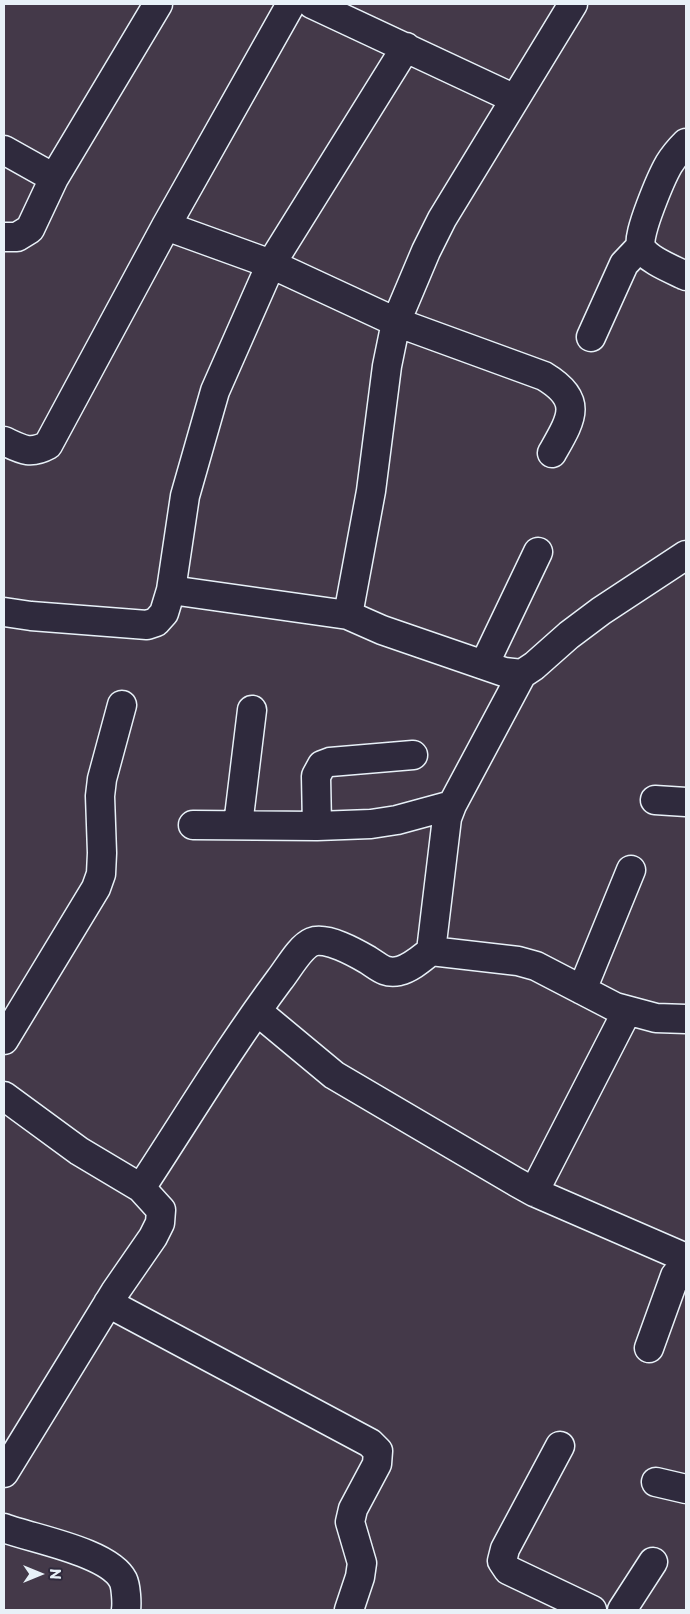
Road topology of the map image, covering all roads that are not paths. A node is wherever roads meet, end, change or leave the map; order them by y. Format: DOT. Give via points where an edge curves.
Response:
graph roads {
  1 [pos="158,4"];
  2 [pos="292,4"];
  3 [pos="312,4"];
  4 [pos="573,4"];
  5 [pos="340,10"];
  6 [pos="406,48"];
  7 [pos="515,98"];
  8 [pos="686,143"];
  9 [pos="4,150"];
  10 [pos="54,178"];
  11 [pos="166,226"];
  12 [pos="4,237"];
  13 [pos="641,246"];
  14 [pos="271,264"];
  15 [pos="686,276"];
  16 [pos="396,322"];
  17 [pos="591,337"];
  18 [pos="4,441"];
  19 [pos="552,452"];
  20 [pos="538,552"];
  21 [pos="686,554"];
  22 [pos="171,590"];
  23 [pos="4,612"];
  24 [pos="348,615"];
  25 [pos="484,665"];
  26 [pos="522,674"];
  27 [pos="122,705"];
  28 [pos="252,710"];
  29 [pos="413,755"];
  30 [pos="655,800"];
  31 [pos="686,802"];
  32 [pos="452,805"];
  33 [pos="193,825"];
  34 [pos="238,825"];
  35 [pos="317,826"];
  36 [pos="631,870"];
  37 [pos="431,951"];
  38 [pos="582,990"];
  39 [pos="257,1010"];
  40 [pos="627,1010"];
  41 [pos="686,1019"];
  42 [pos="4,1040"];
  43 [pos="4,1096"];
  44 [pos="141,1188"];
  45 [pos="534,1192"];
  46 [pos="686,1260"];
  47 [pos="108,1303"];
  48 [pos="649,1348"];
  49 [pos="560,1446"];
  50 [pos="4,1473"];
  51 [pos="656,1482"];
  52 [pos="686,1489"];
  53 [pos="4,1528"];
  54 [pos="653,1562"];
  55 [pos="126,1610"];
  56 [pos="349,1610"];
  57 [pos="592,1610"];
  58 [pos="622,1610"];
  1 -- 10 [label="street"];
  2 -- 11 [label="street"];
  3 -- 5 [label="street"];
  4 -- 7 [label="street"];
  5 -- 6 [label="street"];
  6 -- 7 [label="street"];
  6 -- 14 [label="street"];
  7 -- 16 [label="street" via="442,218"];
  8 -- 13 [label="street" via="661,182 641,233"];
  9 -- 10 [label="street"];
  10 -- 12 [label="street" via="30,229 18,237"];
  11 -- 14 [label="street"];
  11 -- 18 [label="street" via="48,445 38,451 25,450"];
  13 -- 15 [label="street" via="650,257"];
  13 -- 17 [label="street" via="624,264"];
  14 -- 16 [label="street"];
  14 -- 22 [label="street" via="215,392 185,496"];
  16 -- 19 [label="street" via="544,376 559,386 568,396 571,411 566,429"];
  16 -- 24 [label="street" via="387,366 372,491"];
  20 -- 25 [label="street"];
  21 -- 26 [label="street" via="585,623"];
  22 -- 23 [label="street" via="164,613 156,622 147,625"];
  22 -- 24 [label="street"];
  24 -- 25 [label="street"];
  25 -- 26 [label="street"];
  26 -- 32 [label="street"];
  27 -- 42 [label="street" via="102,779 101,874 96,888"];
  28 -- 34 [label="street"];
  29 -- 35 [label="street" via="322,765 316,776"];
  30 -- 31 [label="street"];
  32 -- 35 [label="street" via="372,824"];
  32 -- 37 [label="street" via="444,835"];
  33 -- 34 [label="street"];
  34 -- 35 [label="street"];
  36 -- 38 [label="street"];
  37 -- 38 [label="street" via="518,960"];
  37 -- 39 [label="street" via="409,967 390,971 380,969 341,946 323,940 312,942 299,953"];
  38 -- 40 [label="street"];
  39 -- 44 [label="street"];
  39 -- 45 [label="street" via="334,1075"];
  40 -- 41 [label="street" via="656,1018"];
  40 -- 45 [label="street"];
  43 -- 44 [label="street" via="79,1151"];
  44 -- 47 [label="street" via="161,1210 160,1223"];
  45 -- 46 [label="street"];
  46 -- 48 [label="street" via="674,1276"];
  47 -- 50 [label="street"];
  47 -- 56 [label="street" via="370,1443 378,1451 377,1464 353,1509 350,1522 362,1563"];
  49 -- 57 [label="street" via="504,1549 502,1562 508,1570"];
  51 -- 52 [label="street"];
  53 -- 55 [label="street" via="107,1563 123,1580"];
  54 -- 58 [label="street"];
}
